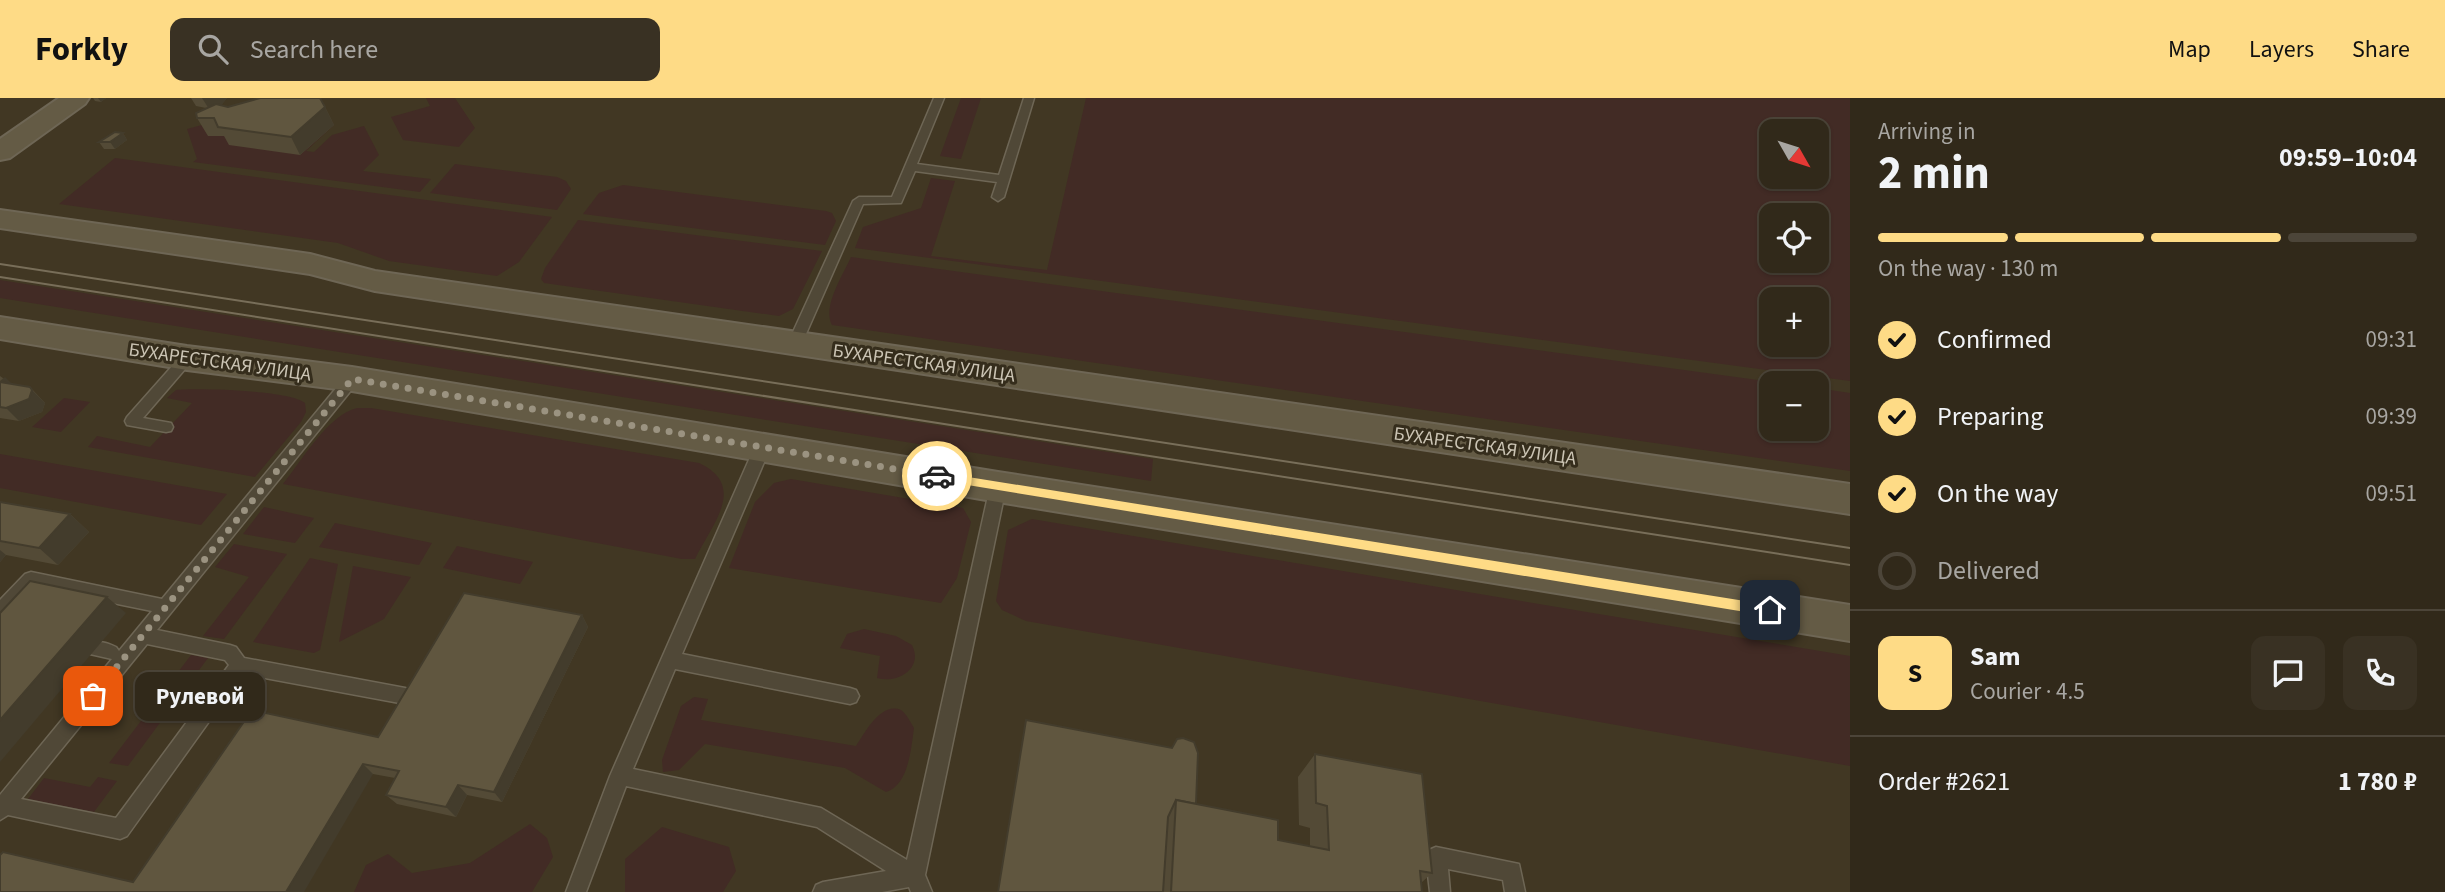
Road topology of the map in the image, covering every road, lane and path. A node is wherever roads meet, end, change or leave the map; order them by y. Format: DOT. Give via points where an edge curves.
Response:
graph roads {
  1 [pos="48,98"];
  2 [pos="76,98"];
  3 [pos="939,98"];
  4 [pos="1029,98"];
  5 [pos="0,131"];
  6 [pos="0,152"];
  7 [pos="911,167"];
  8 [pos="1004,179"];
  9 [pos="998,197"];
  10 [pos="0,219"];
  11 [pos="0,328"];
  12 [pos="795,343"];
  13 [pos="187,358"];
  14 [pos="352,379"];
  15 [pos="166,427"];
  16 [pos="763,446"];
  17 [pos="999,487"];
  18 [pos="1850,499"];
  19 [pos="165,607"];
  20 [pos="0,612"];
  21 [pos="1850,623"];
  22 [pos="142,635"];
  23 [pos="670,660"];
  24 [pos="239,665"];
  25 [pos="850,695"];
  26 [pos="405,696"];
  27 [pos="620,776"];
  28 [pos="2,808"];
  29 [pos="918,884"];
  30 [pos="576,892"];
  31 [pos="823,892"];
  32 [pos="1440,892"];
  33 [pos="1515,892"];
  1 -- 5 [label="street"];
  2 -- 6 [label="street"];
  3 -- 7 [label="lane"];
  4 -- 8 [label="lane"];
  7 -- 8 [label="lane"];
  7 -- 12 [label="lane" via="897,200 859,201"];
  8 -- 9 [label="lane"];
  10 -- 12 [label="street, БУХАРЕСТСКАЯ УЛИЦА"];
  11 -- 13 [label="street, БУХАРЕСТСКАЯ УЛИЦА"];
  12 -- 18 [label="street, БУХАРЕСТСКАЯ УЛИЦА"];
  13 -- 14 [label="street, БУХАРЕСТСКАЯ УЛИЦА"];
  13 -- 15 [label="lane" via="132,421"];
  14 -- 16 [label="street, БУХАРЕСТСКАЯ УЛИЦА"];
  14 -- 19 [label="lane"];
  16 -- 17 [label="street, БУХАРЕСТСКАЯ УЛИЦА"];
  16 -- 23 [label="lane"];
  17 -- 21 [label="street, БУХАРЕСТСКАЯ УЛИЦА"];
  17 -- 29 [label="lane"];
  19 -- 20 [label="lane" via="32,579"];
  19 -- 22 [label="lane"];
  22 -- 24 [label="lane" via="230,653"];
  22 -- 28 [label="lane"];
  23 -- 25 [label="lane"];
  23 -- 27 [label="lane"];
  24 -- 26 [label="lane"];
  24 -- 28 [label="lane" via="120,829"];
  27 -- 29 [label="lane" via="821,818"];
  27 -- 30 [label="lane"];
  29 -- 31 [label="lane"];
  32 -- 33 [label="lane" via="1436,857 1512,872"];
}
